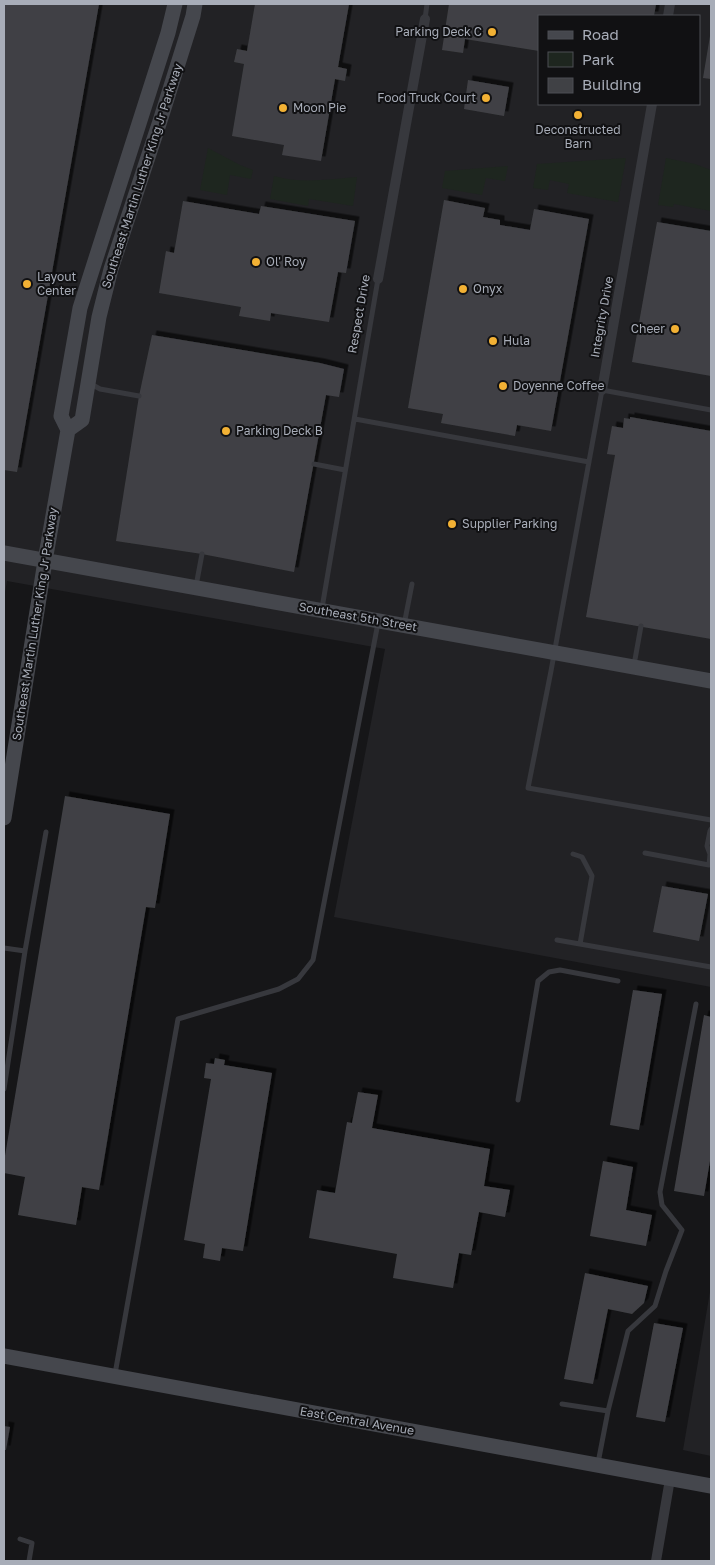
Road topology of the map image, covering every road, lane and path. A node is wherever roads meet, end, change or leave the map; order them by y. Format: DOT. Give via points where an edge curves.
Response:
graph roads {
  1 [pos="175,4"];
  2 [pos="195,4"];
  3 [pos="427,4"];
  4 [pos="424,21"];
  5 [pos="652,105"];
  6 [pos="378,279"];
  7 [pos="88,382"];
  8 [pos="602,390"];
  9 [pos="139,396"];
  10 [pos="711,410"];
  11 [pos="355,419"];
  12 [pos="68,430"];
  13 [pos="589,462"];
  14 [pos="314,464"];
  15 [pos="345,470"];
  16 [pos="4,553"];
  17 [pos="202,554"];
  18 [pos="45,561"];
  19 [pos="412,584"];
  20 [pos="196,588"];
  21 [pos="322,611"];
  22 [pos="378,621"];
  23 [pos="404,625"];
  24 [pos="640,626"];
  25 [pos="554,652"];
  26 [pos="634,667"];
  27 [pos="711,681"];
  28 [pos="4,818"];
  29 [pos="711,820"];
  30 [pos="711,829"];
  31 [pos="46,832"];
  32 [pos="645,853"];
  33 [pos="573,854"];
  34 [pos="711,854"];
  35 [pos="557,940"];
  36 [pos="580,944"];
  37 [pos="4,948"];
  38 [pos="25,951"];
  39 [pos="711,967"];
  40 [pos="618,981"];
  41 [pos="696,1004"];
  42 [pos="4,1089"];
  43 [pos="518,1100"];
  44 [pos="4,1356"];
  45 [pos="114,1377"];
  46 [pos="562,1404"];
  47 [pos="608,1412"];
  48 [pos="598,1466"];
  49 [pos="670,1479"];
  50 [pos="711,1486"];
  51 [pos="20,1539"];
  52 [pos="29,1561"];
  53 [pos="656,1561"];
  1 -- 12 [label="street, Southeast Martin Luther King Jr Parkway" via="80,308 61,416"];
  2 -- 7 [label="street, Southeast Martin Luther King Jr Parkway" via="110,269"];
  3 -- 4 [label="lane, Respect Drive"];
  4 -- 6 [label="street, Respect Drive"];
  5 -- 8 [label="street, Integrity Drive"];
  6 -- 11 [label="lane, Respect Drive"];
  7 -- 9 [label="lane" via="100,389"];
  7 -- 12 [label="street, Southeast Martin Luther King Jr Parkway" via="82,420"];
  8 -- 10 [label="lane"];
  8 -- 13 [label="lane, Integrity Drive"];
  11 -- 13 [label="lane"];
  11 -- 15 [label="lane, Respect Drive"];
  12 -- 18 [label="street, Southeast Martin Luther King Jr Parkway"];
  13 -- 25 [label="lane, Integrity Drive"];
  14 -- 15 [label="lane"];
  15 -- 21 [label="lane, Respect Drive"];
  16 -- 18 [label="street, Southeast 5th Street"];
  17 -- 20 [label="lane"];
  18 -- 20 [label="street, Southeast 5th Street"];
  18 -- 28 [label="street, Southeast Martin Luther King Jr Parkway"];
  19 -- 23 [label="lane"];
  20 -- 21 [label="street, Southeast 5th Street"];
  21 -- 22 [label="street, Southeast 5th Street"];
  22 -- 23 [label="street, Southeast 5th Street"];
  22 -- 45 [label="lane" via="313,960 298,979 279,989 178,1019"];
  23 -- 25 [label="street, Southeast 5th Street"];
  24 -- 26 [label="lane"];
  25 -- 26 [label="street, Southeast 5th Street"];
  25 -- 29 [label="lane, Integrity Drive" via="528,788"];
  26 -- 27 [label="street, Southeast 5th Street"];
  30 -- 34 [label="lane" via="707,846"];
  31 -- 38 [label="lane"];
  32 -- 34 [label="lane" via="708,865"];
  33 -- 36 [label="lane" via="582,857 592,876"];
  35 -- 36 [label="lane"];
  36 -- 39 [label="lane"];
  37 -- 38 [label="lane"];
  38 -- 42 [label="lane"];
  40 -- 43 [label="lane" via="560,970 549,972 538,981"];
  41 -- 47 [label="lane" via="660,1192 662,1205 682,1230 656,1306 628,1331"];
  44 -- 45 [label="street, East Central Avenue"];
  45 -- 48 [label="street, East Central Avenue"];
  46 -- 47 [label="lane"];
  47 -- 48 [label="lane"];
  48 -- 49 [label="street, East Central Avenue"];
  49 -- 50 [label="street, East Central Avenue"];
  49 -- 53 [label="street"];
  51 -- 52 [label="lane" via="32,1543"];
}
